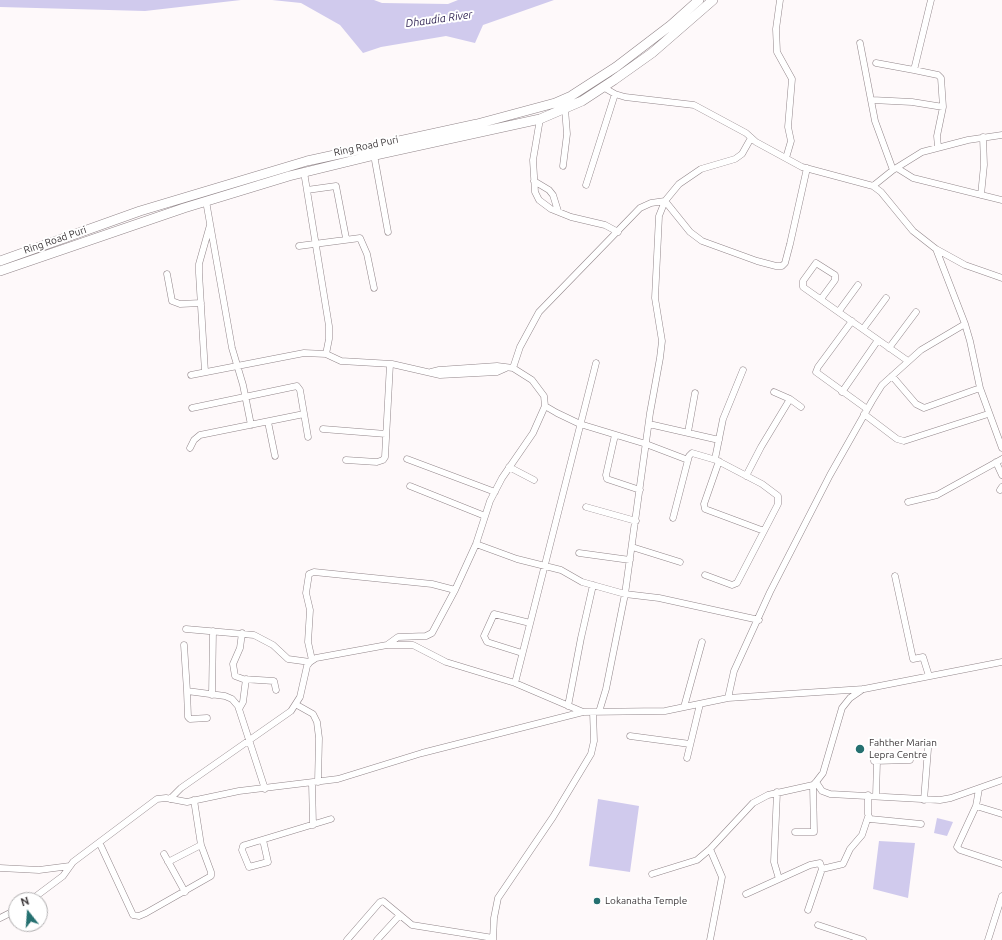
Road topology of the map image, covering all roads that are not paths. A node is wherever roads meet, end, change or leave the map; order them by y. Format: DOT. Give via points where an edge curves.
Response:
graph roads {
  1 [pos="699,0"];
  2 [pos="713,0"];
  3 [pos="780,0"];
  4 [pos="932,0"];
  5 [pos="860,43"];
  6 [pos="876,63"];
  7 [pos="914,70"];
  8 [pos="604,87"];
  9 [pos="615,94"];
  10 [pos="872,100"];
  11 [pos="943,107"];
  12 [pos="565,109"];
  13 [pos="540,119"];
  14 [pos="1002,135"];
  15 [pos="983,137"];
  16 [pos="751,138"];
  17 [pos="938,146"];
  18 [pos="374,155"];
  19 [pos="786,158"];
  20 [pos="563,166"];
  21 [pos="807,168"];
  22 [pos="895,169"];
  23 [pos="304,172"];
  24 [pos="534,181"];
  25 [pos="586,185"];
  26 [pos="873,186"];
  27 [pos="307,190"];
  28 [pos="981,195"];
  29 [pos="1002,200"];
  30 [pos="206,201"];
  31 [pos="665,201"];
  32 [pos="558,211"];
  33 [pos="210,223"];
  34 [pos="388,232"];
  35 [pos="618,232"];
  36 [pos="346,238"];
  37 [pos="316,242"];
  38 [pos="299,246"];
  39 [pos="936,249"];
  40 [pos="0,261"];
  41 [pos="0,271"];
  42 [pos="167,274"];
  43 [pos="1002,278"];
  44 [pos="858,285"];
  45 [pos="374,288"];
  46 [pos="886,298"];
  47 [pos="822,299"];
  48 [pos="201,303"];
  49 [pos="839,311"];
  50 [pos="916,312"];
  51 [pos="852,321"];
  52 [pos="965,324"];
  53 [pos="863,329"];
  54 [pos="878,340"];
  55 [pos="889,348"];
  56 [pos="326,354"];
  57 [pos="908,361"];
  58 [pos="390,364"];
  59 [pos="596,364"];
  60 [pos="237,366"];
  61 [pos="510,368"];
  62 [pos="743,370"];
  63 [pos="205,372"];
  64 [pos="191,375"];
  65 [pos="892,376"];
  66 [pos="980,388"];
  67 [pos="774,392"];
  68 [pos="842,392"];
  69 [pos="694,393"];
  70 [pos="246,396"];
  71 [pos="790,399"];
  72 [pos="546,406"];
  73 [pos="801,407"];
  74 [pos="192,408"];
  75 [pos="866,412"];
  76 [pos="304,414"];
  77 [pos="988,414"];
  78 [pos="268,422"];
  79 [pos="580,424"];
  80 [pos="649,424"];
  81 [pos="252,425"];
  82 [pos="323,429"];
  83 [pos="688,432"];
  84 [pos="386,434"];
  85 [pos="615,435"];
  86 [pos="308,437"];
  87 [pos="719,440"];
  88 [pos="646,444"];
  89 [pos="190,448"];
  90 [pos="1002,448"];
  91 [pos="275,456"];
  92 [pos="407,459"];
  93 [pos="1002,459"];
  94 [pos="346,460"];
  95 [pos="688,460"];
  96 [pos="717,460"];
  97 [pos="996,462"];
  98 [pos="509,467"];
  99 [pos="1002,475"];
  100 [pos="746,476"];
  101 [pos="534,480"];
  102 [pos="410,486"];
  103 [pos="640,490"];
  104 [pos="495,492"];
  105 [pos="908,502"];
  106 [pos="586,507"];
  107 [pos="485,516"];
  108 [pos="674,518"];
  109 [pos="636,521"];
  110 [pos="764,531"];
  111 [pos="476,544"];
  112 [pos="632,547"];
  113 [pos="579,554"];
  114 [pos="630,560"];
  115 [pos="680,562"];
  116 [pos="544,566"];
  117 [pos="706,575"];
  118 [pos="896,576"];
  119 [pos="594,585"];
  120 [pos="455,590"];
  121 [pos="625,594"];
  122 [pos="759,620"];
  123 [pos="530,623"];
  124 [pos="186,629"];
  125 [pos="213,631"];
  126 [pos="242,633"];
  127 [pos="702,642"];
  128 [pos="184,645"];
  129 [pos="387,645"];
  130 [pos="522,652"];
  131 [pos="311,661"];
  132 [pos="1002,662"];
  133 [pos="929,676"];
  134 [pos="246,679"];
  135 [pos="514,683"];
  136 [pos="864,689"];
  137 [pos="276,690"];
  138 [pos="187,692"];
  139 [pos="212,695"];
  140 [pos="728,698"];
  141 [pos="700,704"];
  142 [pos="297,705"];
  143 [pos="568,706"];
  144 [pos="684,707"];
  145 [pos="239,709"];
  146 [pos="584,712"];
  147 [pos="596,712"];
  148 [pos="207,718"];
  149 [pos="630,736"];
  150 [pos="250,741"];
  151 [pos="690,744"];
  152 [pos="928,748"];
  153 [pos="686,758"];
  154 [pos="910,760"];
  155 [pos="1002,780"];
  156 [pos="315,783"];
  157 [pos="814,783"];
  158 [pos="265,789"];
  159 [pos="979,789"];
  160 [pos="777,792"];
  161 [pos="868,795"];
  162 [pos="876,796"];
  163 [pos="170,799"];
  164 [pos="194,800"];
  165 [pos="924,800"];
  166 [pos="976,806"];
  167 [pos="1002,814"];
  168 [pos="868,817"];
  169 [pos="331,819"];
  170 [pos="921,824"];
  171 [pos="314,825"];
  172 [pos="795,832"];
  173 [pos="262,840"];
  174 [pos="100,844"];
  175 [pos="201,845"];
  176 [pos="710,849"];
  177 [pos="164,854"];
  178 [pos="168,862"];
  179 [pos="1002,864"];
  180 [pos="70,866"];
  181 [pos="0,868"];
  182 [pos="822,869"];
  183 [pos="652,874"];
  184 [pos="779,879"];
  185 [pos="42,892"];
  186 [pos="185,892"];
  187 [pos="746,894"];
  188 [pos="1002,896"];
  189 [pos="808,910"];
  190 [pos="399,916"];
  191 [pos="818,925"];
  192 [pos="493,939"];
  193 [pos="347,940"];
  194 [pos="377,940"];
  195 [pos="710,940"];
  196 [pos="864,940"];
  197 [pos="988,940"];
  1 -- 40 [label="highway, Ring Road Puri" via="671,26 616,67 571,96 555,103 477,124 307,161 140,211"];
  2 -- 8 [label="highway, Ring Road Puri" via="652,53"];
  3 -- 19 [label="street" via="776,29 777,52 792,79 788,127 791,141"];
  4 -- 7 [label="street"];
  5 -- 10 [label="street"];
  6 -- 7 [label="street"];
  7 -- 11 [label="street" via="938,75 941,78"];
  8 -- 9 [label="street"];
  8 -- 12 [label="highway, Ring Road Puri"];
  9 -- 16 [label="street" via="694,105"];
  9 -- 25 [label="street"];
  10 -- 11 [label="street"];
  10 -- 22 [label="street" via="876,127"];
  11 -- 17 [label="street" via="938,130"];
  12 -- 13 [label="highway, Ring Road Puri"];
  12 -- 20 [label="street" via="567,134"];
  13 -- 18 [label="highway, Ring Road Puri"];
  13 -- 24 [label="street" via="534,154"];
  14 -- 15 [label="street"];
  15 -- 17 [label="street"];
  15 -- 28 [label="street"];
  16 -- 19 [label="street"];
  16 -- 31 [label="street" via="742,154 691,174"];
  17 -- 22 [label="street" via="914,156"];
  18 -- 23 [label="highway, Ring Road Puri"];
  18 -- 34 [label="street"];
  19 -- 21 [label="street"];
  21 -- 26 [label="street"];
  21 -- 31 [label="street" via="785,263 780,267 702,241 690,232"];
  22 -- 26 [label="street"];
  22 -- 28 [label="street" via="913,178"];
  23 -- 27 [label="street"];
  23 -- 30 [label="highway, Ring Road Puri"];
  24 -- 32 [label="street" via="549,190"];
  24 -- 32 [label="street" via="539,200"];
  26 -- 39 [label="street" via="913,231"];
  27 -- 36 [label="street" via="336,186"];
  27 -- 37 [label="street"];
  28 -- 29 [label="street"];
  30 -- 33 [label="street"];
  30 -- 41 [label="highway, Ring Road Puri"];
  31 -- 35 [label="street" via="640,208"];
  31 -- 80 [label="street" via="659,216 655,289 662,341"];
  32 -- 35 [label="street" via="571,217 605,225"];
  33 -- 48 [label="street" via="199,264"];
  33 -- 60 [label="street"];
  35 -- 61 [label="street" via="539,312"];
  36 -- 37 [label="street"];
  36 -- 45 [label="street" via="358,237 362,240"];
  37 -- 38 [label="street"];
  37 -- 56 [label="street" via="329,333"];
  39 -- 43 [label="street" via="965,265"];
  39 -- 52 [label="street"];
  42 -- 48 [label="street" via="172,301 180,304"];
  44 -- 49 [label="street"];
  46 -- 53 [label="street"];
  47 -- 47 [label="street" via="835,280 835,275 816,263 803,284 806,289"];
  47 -- 49 [label="street"];
  48 -- 63 [label="street"];
  49 -- 51 [label="street"];
  50 -- 55 [label="street"];
  51 -- 53 [label="street"];
  51 -- 68 [label="street" via="816,369 818,375"];
  52 -- 57 [label="street" via="921,350"];
  52 -- 66 [label="street"];
  53 -- 54 [label="street"];
  54 -- 55 [label="street"];
  54 -- 68 [label="street"];
  55 -- 57 [label="street"];
  56 -- 58 [label="street" via="341,361"];
  56 -- 60 [label="street" via="298,354"];
  57 -- 65 [label="street"];
  58 -- 61 [label="street" via="440,375 497,372"];
  58 -- 84 [label="street"];
  59 -- 79 [label="street"];
  60 -- 63 [label="street"];
  60 -- 70 [label="street"];
  61 -- 72 [label="street" via="532,380 544,396"];
  62 -- 87 [label="street" via="725,414"];
  63 -- 64 [label="street"];
  65 -- 66 [label="street" via="916,404 924,408"];
  65 -- 75 [label="street" via="882,385"];
  66 -- 77 [label="street"];
  67 -- 71 [label="street"];
  68 -- 75 [label="street"];
  69 -- 83 [label="street"];
  70 -- 74 [label="street"];
  70 -- 76 [label="street" via="297,386"];
  70 -- 81 [label="street"];
  71 -- 73 [label="street"];
  71 -- 100 [label="street"];
  72 -- 79 [label="street"];
  72 -- 98 [label="street" via="533,433"];
  75 -- 77 [label="street" via="897,439 904,441"];
  75 -- 122 [label="street" via="830,475 770,592"];
  76 -- 78 [label="street"];
  76 -- 86 [label="street"];
  77 -- 90 [label="street"];
  78 -- 81 [label="street"];
  78 -- 91 [label="street"];
  79 -- 85 [label="street"];
  79 -- 116 [label="street"];
  80 -- 83 [label="street"];
  80 -- 88 [label="street"];
  81 -- 89 [label="street" via="200,435"];
  82 -- 84 [label="street"];
  83 -- 87 [label="street"];
  84 -- 94 [label="street" via="383,460"];
  85 -- 88 [label="street"];
  85 -- 103 [label="street" via="607,479"];
  87 -- 96 [label="street"];
  88 -- 95 [label="street"];
  88 -- 103 [label="street"];
  92 -- 104 [label="street"];
  93 -- 97 [label="street"];
  95 -- 96 [label="street" via="692,453"];
  95 -- 108 [label="street"];
  96 -- 100 [label="street"];
  96 -- 110 [label="street" via="704,504 705,509"];
  97 -- 99 [label="street"];
  97 -- 105 [label="street" via="937,496"];
  98 -- 101 [label="street"];
  98 -- 104 [label="street"];
  100 -- 110 [label="street" via="762,484 779,498"];
  102 -- 107 [label="street"];
  103 -- 109 [label="street"];
  104 -- 107 [label="street"];
  106 -- 109 [label="street"];
  107 -- 111 [label="street"];
  109 -- 112 [label="street"];
  110 -- 117 [label="street" via="735,585"];
  111 -- 116 [label="street"];
  111 -- 120 [label="street"];
  112 -- 114 [label="street"];
  112 -- 115 [label="street"];
  113 -- 114 [label="street"];
  114 -- 121 [label="street"];
  116 -- 119 [label="street" via="561,570 582,582"];
  116 -- 123 [label="street"];
  118 -- 133 [label="street" via="914,659 923,657"];
  119 -- 121 [label="street"];
  119 -- 143 [label="street"];
  120 -- 129 [label="street" via="432,633 426,636 398,637"];
  120 -- 131 [label="street" via="432,584 314,572 310,574 306,593 310,610 308,642"];
  121 -- 122 [label="street" via="659,598"];
  121 -- 147 [label="street" via="606,689"];
  122 -- 140 [label="street" via="734,671"];
  123 -- 130 [label="street"];
  123 -- 130 [label="street" via="494,614 484,636 487,642"];
  124 -- 125 [label="street"];
  125 -- 126 [label="street"];
  125 -- 139 [label="street"];
  126 -- 131 [label="street" via="261,638 288,659"];
  126 -- 134 [label="street" via="233,668 235,676"];
  127 -- 144 [label="street"];
  128 -- 138 [label="street"];
  129 -- 131 [label="street"];
  129 -- 135 [label="street" via="412,645 446,662"];
  130 -- 135 [label="street"];
  131 -- 142 [label="street"];
  132 -- 133 [label="street"];
  133 -- 136 [label="street"];
  134 -- 137 [label="street" via="274,680"];
  134 -- 145 [label="street" via="243,702"];
  135 -- 143 [label="street"];
  136 -- 140 [label="street"];
  136 -- 157 [label="street" via="850,698 842,708 823,773"];
  138 -- 139 [label="street"];
  138 -- 148 [label="street" via="188,717"];
  139 -- 145 [label="street" via="225,696"];
  140 -- 141 [label="street"];
  141 -- 144 [label="street"];
  141 -- 151 [label="street"];
  142 -- 150 [label="street"];
  142 -- 156 [label="street" via="313,714 317,722 319,738"];
  143 -- 146 [label="street"];
  144 -- 147 [label="street" via="665,711"];
  145 -- 150 [label="street"];
  146 -- 147 [label="street"];
  146 -- 156 [label="street" via="422,753 338,779"];
  147 -- 192 [label="street" via="591,754 553,818 498,898"];
  149 -- 151 [label="street"];
  150 -- 158 [label="street"];
  150 -- 163 [label="street" via="181,788"];
  151 -- 153 [label="street"];
  152 -- 165 [label="street"];
  154 -- 162 [label="street" via="876,761"];
  155 -- 159 [label="street"];
  156 -- 158 [label="street"];
  156 -- 171 [label="street"];
  157 -- 160 [label="street"];
  157 -- 161 [label="street" via="822,791 830,794"];
  157 -- 172 [label="street" via="814,832"];
  158 -- 164 [label="street" via="239,791"];
  159 -- 165 [label="street" via="951,798"];
  159 -- 166 [label="street"];
  160 -- 176 [label="street" via="753,803"];
  160 -- 184 [label="street" via="774,862"];
  161 -- 162 [label="street"];
  161 -- 168 [label="street"];
  162 -- 165 [label="street"];
  163 -- 164 [label="street" via="182,802"];
  163 -- 174 [label="street" via="162,798 152,802"];
  164 -- 175 [label="street"];
  166 -- 167 [label="street"];
  166 -- 179 [label="street" via="958,849"];
  168 -- 170 [label="street" via="873,820"];
  168 -- 182 [label="street" via="862,835 850,849 843,864"];
  169 -- 171 [label="street"];
  171 -- 173 [label="street"];
  173 -- 173 [label="street" via="268,862 249,867 242,848"];
  174 -- 180 [label="street"];
  174 -- 186 [label="street" via="133,915 146,913"];
  175 -- 178 [label="street"];
  175 -- 186 [label="street" via="211,876"];
  176 -- 183 [label="street" via="697,860"];
  176 -- 195 [label="street" via="722,877"];
  177 -- 178 [label="street"];
  178 -- 186 [label="street"];
  180 -- 181 [label="street" via="39,870"];
  180 -- 185 [label="street" via="55,883"];
  182 -- 184 [label="street" via="820,864 815,864"];
  182 -- 189 [label="street"];
  184 -- 187 [label="street"];
  188 -- 197 [label="street"];
  190 -- 192 [label="street" via="412,925"];
  190 -- 193 [label="street" via="382,901"];
  190 -- 194 [label="street"];
  191 -- 196 [label="street"];
}
